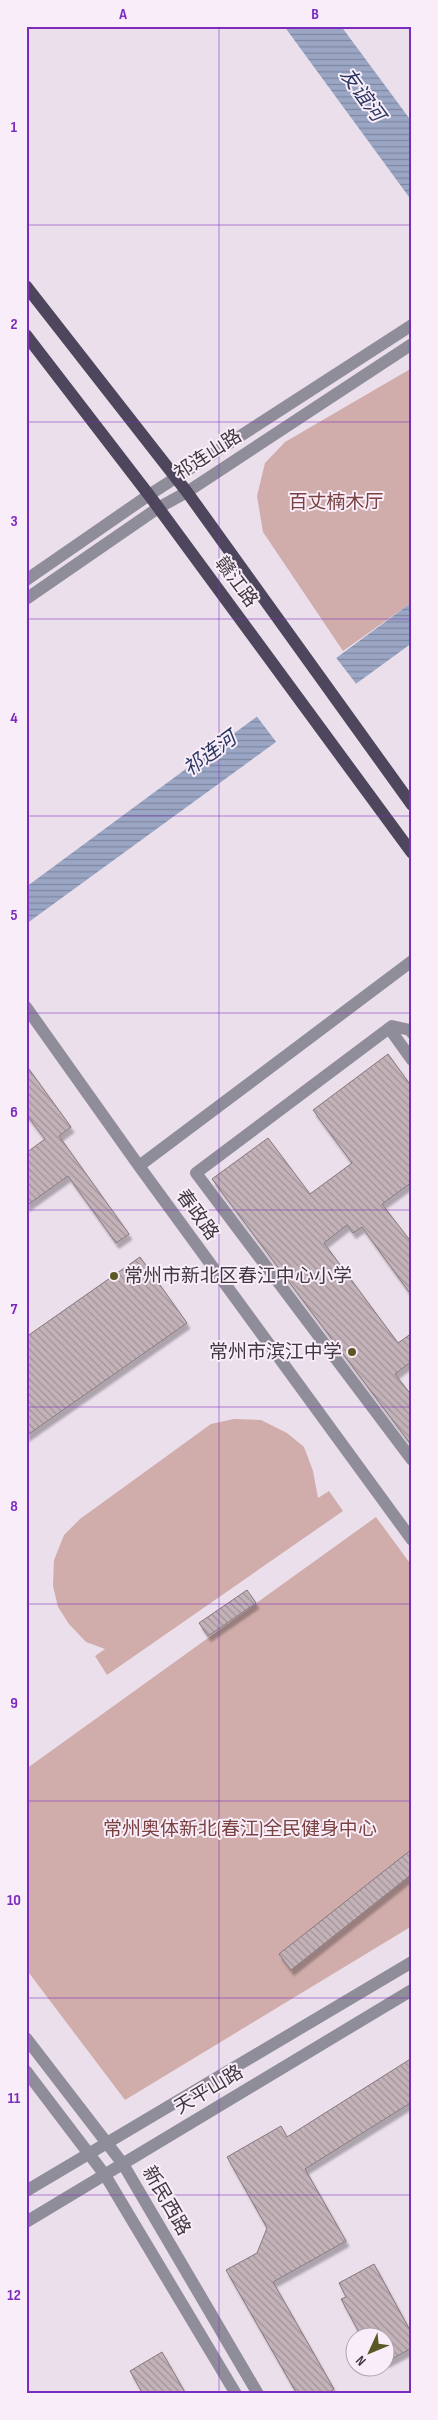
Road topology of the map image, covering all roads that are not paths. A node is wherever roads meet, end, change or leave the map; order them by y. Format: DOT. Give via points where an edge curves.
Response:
graph roads {
  1 [pos="26,286"];
  2 [pos="412,325"];
  3 [pos="26,335"];
  4 [pos="412,344"];
  5 [pos="176,479"];
  6 [pos="187,492"];
  7 [pos="149,495"];
  8 [pos="158,508"];
  9 [pos="26,580"];
  10 [pos="26,598"];
  11 [pos="412,805"];
  12 [pos="412,853"];
  13 [pos="412,960"];
  14 [pos="26,1007"];
  15 [pos="389,1028"];
  16 [pos="412,1033"];
  17 [pos="412,1060"];
  18 [pos="139,1166"];
  19 [pos="412,1460"];
  20 [pos="412,1540"];
  21 [pos="412,1962"];
  22 [pos="412,1990"];
  23 [pos="26,2038"];
  24 [pos="26,2071"];
  25 [pos="107,2143"];
  26 [pos="89,2154"];
  27 [pos="123,2164"];
  28 [pos="106,2174"];
  29 [pos="26,2191"];
  30 [pos="26,2222"];
  31 [pos="236,2394"];
  32 [pos="258,2394"];
  1 -- 5 [label="main road, 赣江路"];
  2 -- 5 [label="street, 祁连山路"];
  3 -- 7 [label="main road, 赣江路"];
  4 -- 6 [label="street, 祁连山路"];
  5 -- 6 [label="main road, 赣江路"];
  5 -- 7 [label="street, 祁连山路"];
  6 -- 8 [label="street, 祁连山路"];
  6 -- 11 [label="main road, 赣江路"];
  7 -- 8 [label="main road, 赣江路"];
  7 -- 9 [label="street, 祁连山路"];
  8 -- 10 [label="street, 祁连山路"];
  8 -- 12 [label="main road, 赣江路"];
  13 -- 18 [label="street"];
  14 -- 18 [label="street, 春政路"];
  15 -- 16 [label="street" via="392,1026"];
  15 -- 17 [label="street"];
  15 -- 19 [label="street" via="196,1173"];
  18 -- 20 [label="street, 春政路"];
  21 -- 25 [label="street, 天平山路"];
  22 -- 27 [label="street, 天平山路"];
  23 -- 25 [label="street, 新民西路"];
  24 -- 26 [label="street, 新民西路"];
  25 -- 26 [label="street, 天平山路"];
  25 -- 27 [label="street, 新民西路"];
  26 -- 28 [label="street, 新民西路"];
  26 -- 29 [label="street, 天平山路"];
  27 -- 28 [label="street, 天平山路"];
  27 -- 32 [label="street, 新民西路"];
  28 -- 30 [label="street, 天平山路"];
  28 -- 31 [label="street, 新民西路"];
}
